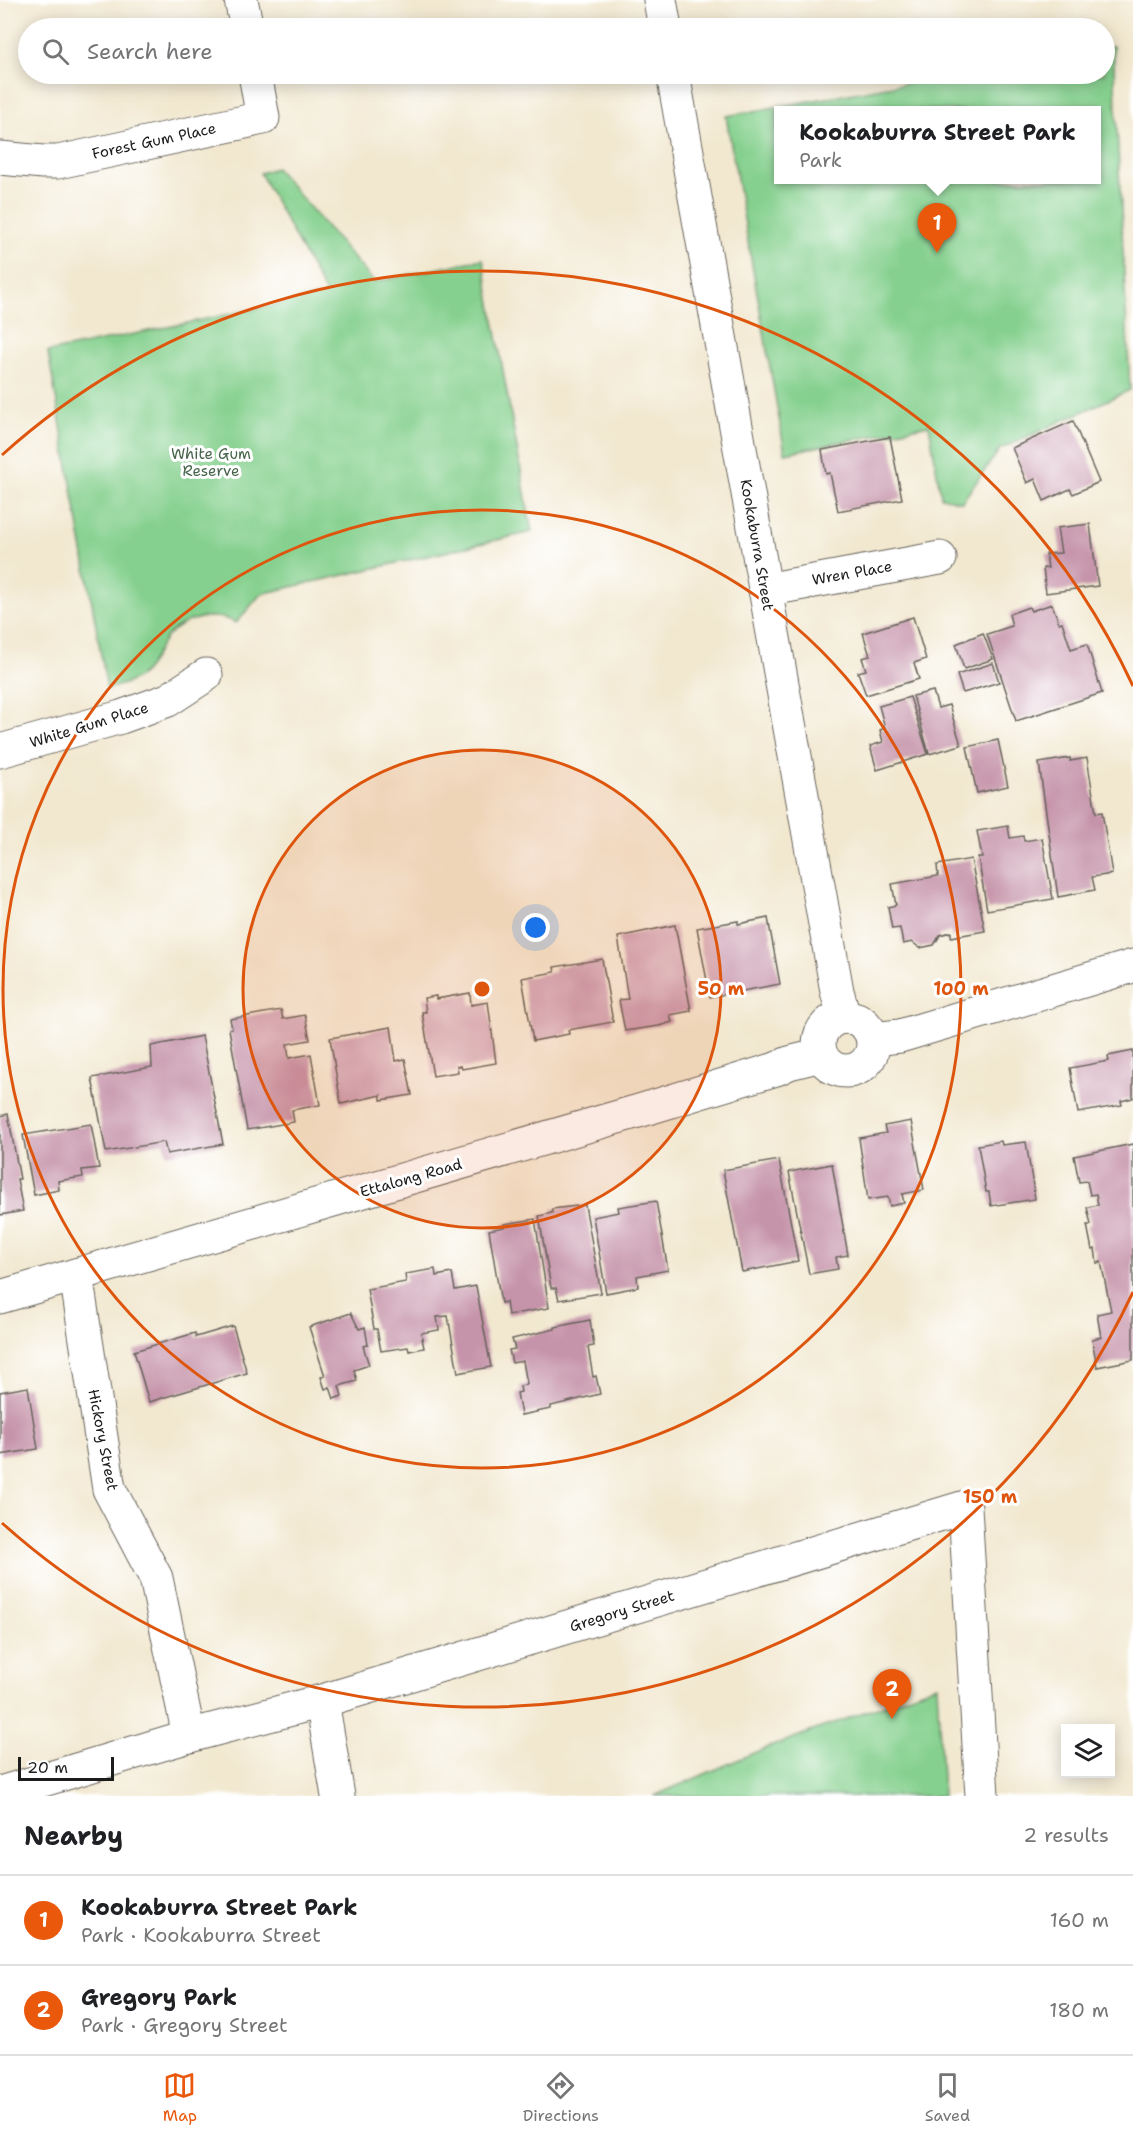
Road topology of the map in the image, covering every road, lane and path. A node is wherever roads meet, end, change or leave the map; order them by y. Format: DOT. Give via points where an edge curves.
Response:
graph roads {
  1 [pos="241,0"];
  2 [pos="660,0"];
  3 [pos="245,18"];
  4 [pos="663,18"];
  5 [pos="257,84"];
  6 [pos="675,84"];
  7 [pos="0,158"];
  8 [pos="940,558"];
  9 [pos="765,590"];
  10 [pos="206,675"];
  11 [pos="0,751"];
  12 [pos="1133,966"];
  13 [pos="844,1017"];
  14 [pos="873,1039"];
  15 [pos="821,1055"];
  16 [pos="76,1275"];
  17 [pos="0,1297"];
  18 [pos="322,1701"];
  19 [pos="189,1736"];
  20 [pos="0,1793"];
  21 [pos="338,1796"];
  22 [pos="981,1796"];
  1 -- 3 [label="street"];
  2 -- 4 [label="street"];
  5 -- 7 [label="street, Forest Gum Place" via="263,118 58,162"];
  6 -- 9 [label="street, Kookaburra Street"];
  8 -- 9 [label="street, Wren Place"];
  9 -- 13 [label="street, Kookaburra Street"];
  10 -- 11 [label="street, White Gum Place" via="168,700 122,717"];
  12 -- 14 [label="street" via="900,1036"];
  13 -- 14 [label="street" via="865,1024"];
  13 -- 15 [label="street" via="834,1019 822,1031"];
  14 -- 15 [label="street" via="870,1056 858,1068 841,1071"];
  15 -- 16 [label="street, Ettalong Road"];
  16 -- 17 [label="street, Ettalong Road"];
  16 -- 19 [label="street, Hickory Street" via="110,1489 156,1578"];
  18 -- 19 [label="street, Gregory Street"];
  18 -- 21 [label="street"];
  18 -- 22 [label="street, Gregory Street" via="965,1507"];
  19 -- 20 [label="street, Gregory Street"];
}
